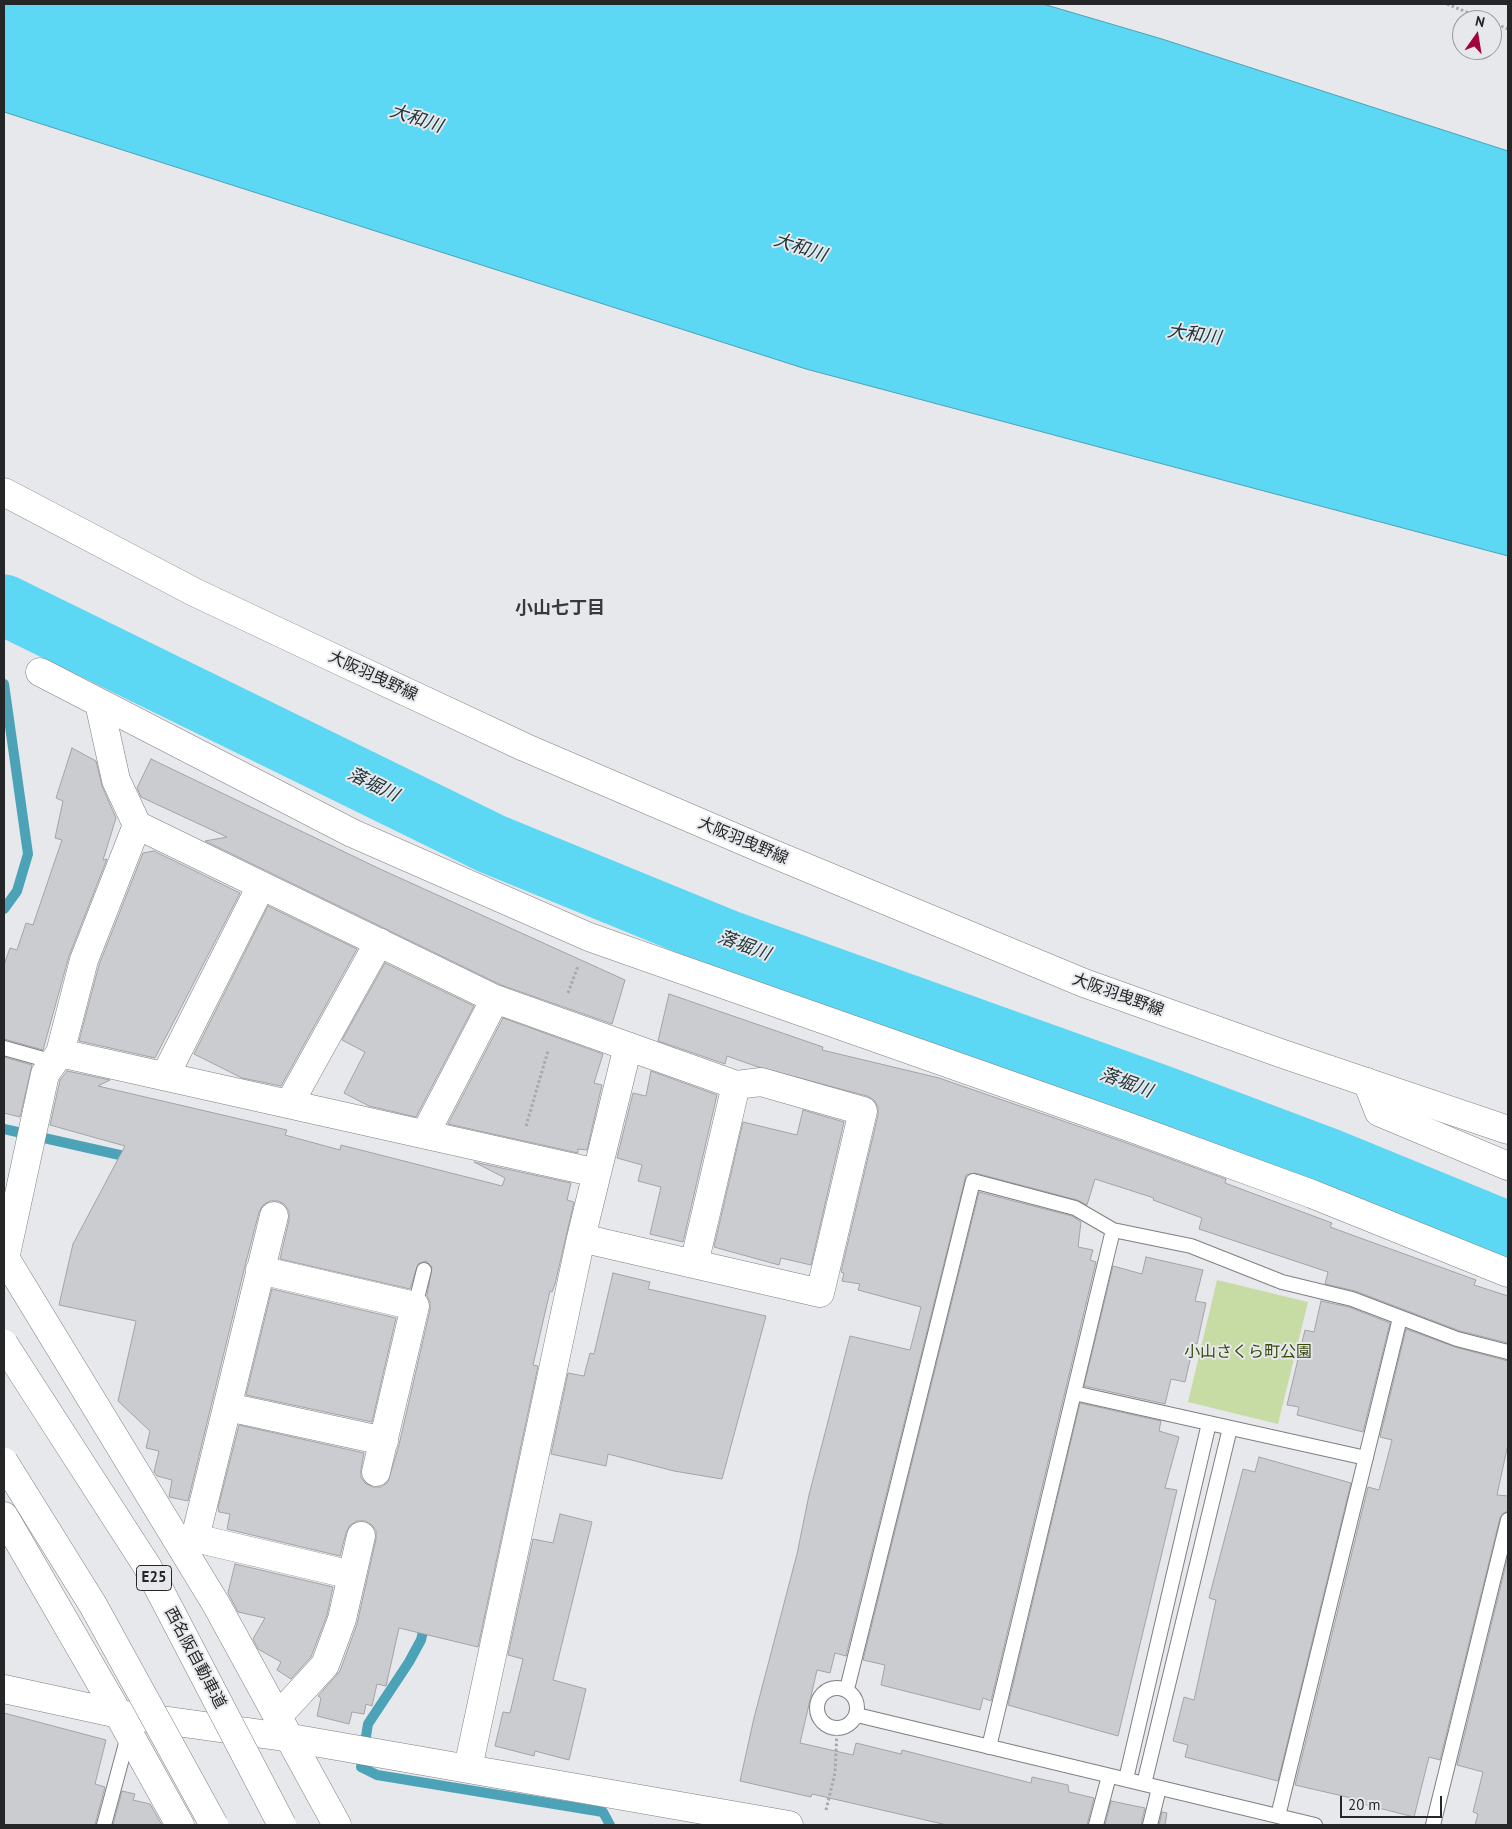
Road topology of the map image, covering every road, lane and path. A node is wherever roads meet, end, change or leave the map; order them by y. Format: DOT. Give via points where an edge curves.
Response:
graph roads {
  1 [pos="1447,4"];
  2 [pos="1462,10"];
  3 [pos="4,492"];
  4 [pos="40,672"];
  5 [pos="99,703"];
  6 [pos="137,825"];
  7 [pos="262,886"];
  8 [pos="589,937"];
  9 [pos="379,942"];
  10 [pos="495,999"];
  11 [pos="557,1021"];
  12 [pos="628,1046"];
  13 [pos="4,1048"];
  14 [pos="57,1058"];
  15 [pos="165,1076"];
  16 [pos="1367,1082"];
  17 [pos="736,1085"];
  18 [pos="289,1104"];
  19 [pos="1508,1130"];
  20 [pos="424,1134"];
  21 [pos="517,1155"];
  22 [pos="1508,1166"];
  23 [pos="597,1173"];
  24 [pos="274,1216"];
  25 [pos="1113,1230"];
  26 [pos="581,1238"];
  27 [pos="5,1257"];
  28 [pos="694,1264"];
  29 [pos="260,1270"];
  30 [pos="424,1270"];
  31 [pos="1508,1273"];
  32 [pos="415,1306"];
  33 [pos="1400,1318"];
  34 [pos="4,1344"];
  35 [pos="1508,1352"];
  36 [pos="1074,1393"];
  37 [pos="228,1407"];
  38 [pos="1209,1423"];
  39 [pos="1230,1428"];
  40 [pos="384,1441"];
  41 [pos="1366,1458"];
  42 [pos="4,1462"];
  43 [pos="376,1472"];
  44 [pos="4,1516"];
  45 [pos="1508,1520"];
  46 [pos="361,1536"];
  47 [pos="188,1540"];
  48 [pos="352,1575"];
  49 [pos="4,1689"];
  50 [pos="846,1689"];
  51 [pos="278,1714"];
  52 [pos="856,1715"];
  53 [pos="124,1723"];
  54 [pos="838,1728"];
  55 [pos="292,1738"];
  56 [pos="989,1747"];
  57 [pos="468,1768"];
  58 [pos="1109,1776"];
  59 [pos="1126,1780"];
  60 [pos="1144,1784"];
  61 [pos="1159,1788"];
  62 [pos="826,1810"];
  63 [pos="1278,1816"];
  64 [pos="759,1822"];
  65 [pos="104,1825"];
  66 [pos="180,1825"];
  67 [pos="214,1825"];
  68 [pos="282,1825"];
  69 [pos="337,1825"];
  70 [pos="789,1825"];
  71 [pos="1096,1825"];
  72 [pos="1150,1825"];
  73 [pos="1315,1825"];
  74 [pos="1433,1825"];
  1 -- 2 [label="path"];
  3 -- 16 [label="main road, 大阪羽曳野線" via="194,592 533,751 1084,983"];
  4 -- 5 [label="main road"];
  5 -- 6 [label="main road" via="116,780"];
  5 -- 8 [label="main road" via="352,833"];
  6 -- 7 [label="main road"];
  6 -- 14 [label="main road" via="84,960"];
  7 -- 9 [label="main road"];
  7 -- 15 [label="main road"];
  8 -- 11 [label="path"];
  8 -- 31 [label="main road" via="1138,1130 1312,1194"];
  9 -- 10 [label="main road"];
  9 -- 18 [label="main road"];
  10 -- 11 [label="main road"];
  10 -- 20 [label="main road"];
  11 -- 12 [label="main road"];
  11 -- 21 [label="path"];
  12 -- 17 [label="main road"];
  12 -- 23 [label="main road"];
  13 -- 14 [label="lane"];
  14 -- 15 [label="main road"];
  14 -- 27 [label="main road" via="45,1074"];
  15 -- 18 [label="main road"];
  16 -- 19 [label="main road, 大阪羽曳野線"];
  16 -- 22 [label="main road" via="1379,1112"];
  17 -- 28 [label="main road"];
  17 -- 28 [label="main road" via="761,1082 863,1111 820,1293"];
  18 -- 20 [label="main road"];
  20 -- 21 [label="main road"];
  21 -- 23 [label="main road"];
  23 -- 26 [label="main road"];
  24 -- 29 [label="main road"];
  25 -- 33 [label="lane" via="1191,1246 1282,1282 1352,1300"];
  25 -- 36 [label="lane"];
  25 -- 50 [label="lane" via="1075,1208 973,1181"];
  26 -- 28 [label="main road"];
  26 -- 57 [label="main road"];
  27 -- 47 [label="main road"];
  29 -- 32 [label="main road"];
  29 -- 37 [label="main road"];
  30 -- 32 [label="lane"];
  32 -- 40 [label="main road"];
  33 -- 35 [label="lane" via="1457,1339"];
  33 -- 41 [label="lane"];
  34 -- 68 [label="main road, 西名阪自動車道 / E25, bridge" via="147,1566"];
  36 -- 38 [label="lane"];
  36 -- 56 [label="lane"];
  37 -- 40 [label="main road"];
  37 -- 47 [label="main road"];
  38 -- 39 [label="lane"];
  38 -- 59 [label="lane"];
  39 -- 41 [label="lane"];
  39 -- 60 [label="lane"];
  40 -- 43 [label="main road"];
  41 -- 63 [label="lane"];
  42 -- 67 [label="main road, bridge" via="94,1605"];
  44 -- 53 [label="main road"];
  45 -- 74 [label="lane"];
  46 -- 48 [label="main road"];
  47 -- 48 [label="main road"];
  47 -- 51 [label="main road"];
  48 -- 51 [label="main road" via="342,1619 325,1665"];
  49 -- 53 [label="main road"];
  50 -- 52 [label="lane" via="856,1698"];
  50 -- 54 [label="lane" via="830,1688 817,1704 817,1714 822,1722"];
  51 -- 55 [label="main road"];
  52 -- 54 [label="lane" via="851,1724"];
  52 -- 56 [label="lane"];
  53 -- 55 [label="main road"];
  53 -- 65 [label="lane"];
  53 -- 66 [label="main road"];
  54 -- 62 [label="path" via="835,1773"];
  55 -- 57 [label="main road"];
  55 -- 69 [label="main road"];
  56 -- 58 [label="lane"];
  57 -- 64 [label="main road"];
  58 -- 59 [label="lane"];
  58 -- 71 [label="lane"];
  59 -- 60 [label="lane"];
  60 -- 61 [label="lane"];
  61 -- 63 [label="lane"];
  61 -- 72 [label="lane"];
  63 -- 73 [label="lane"];
  64 -- 70 [label="main road"];
}
